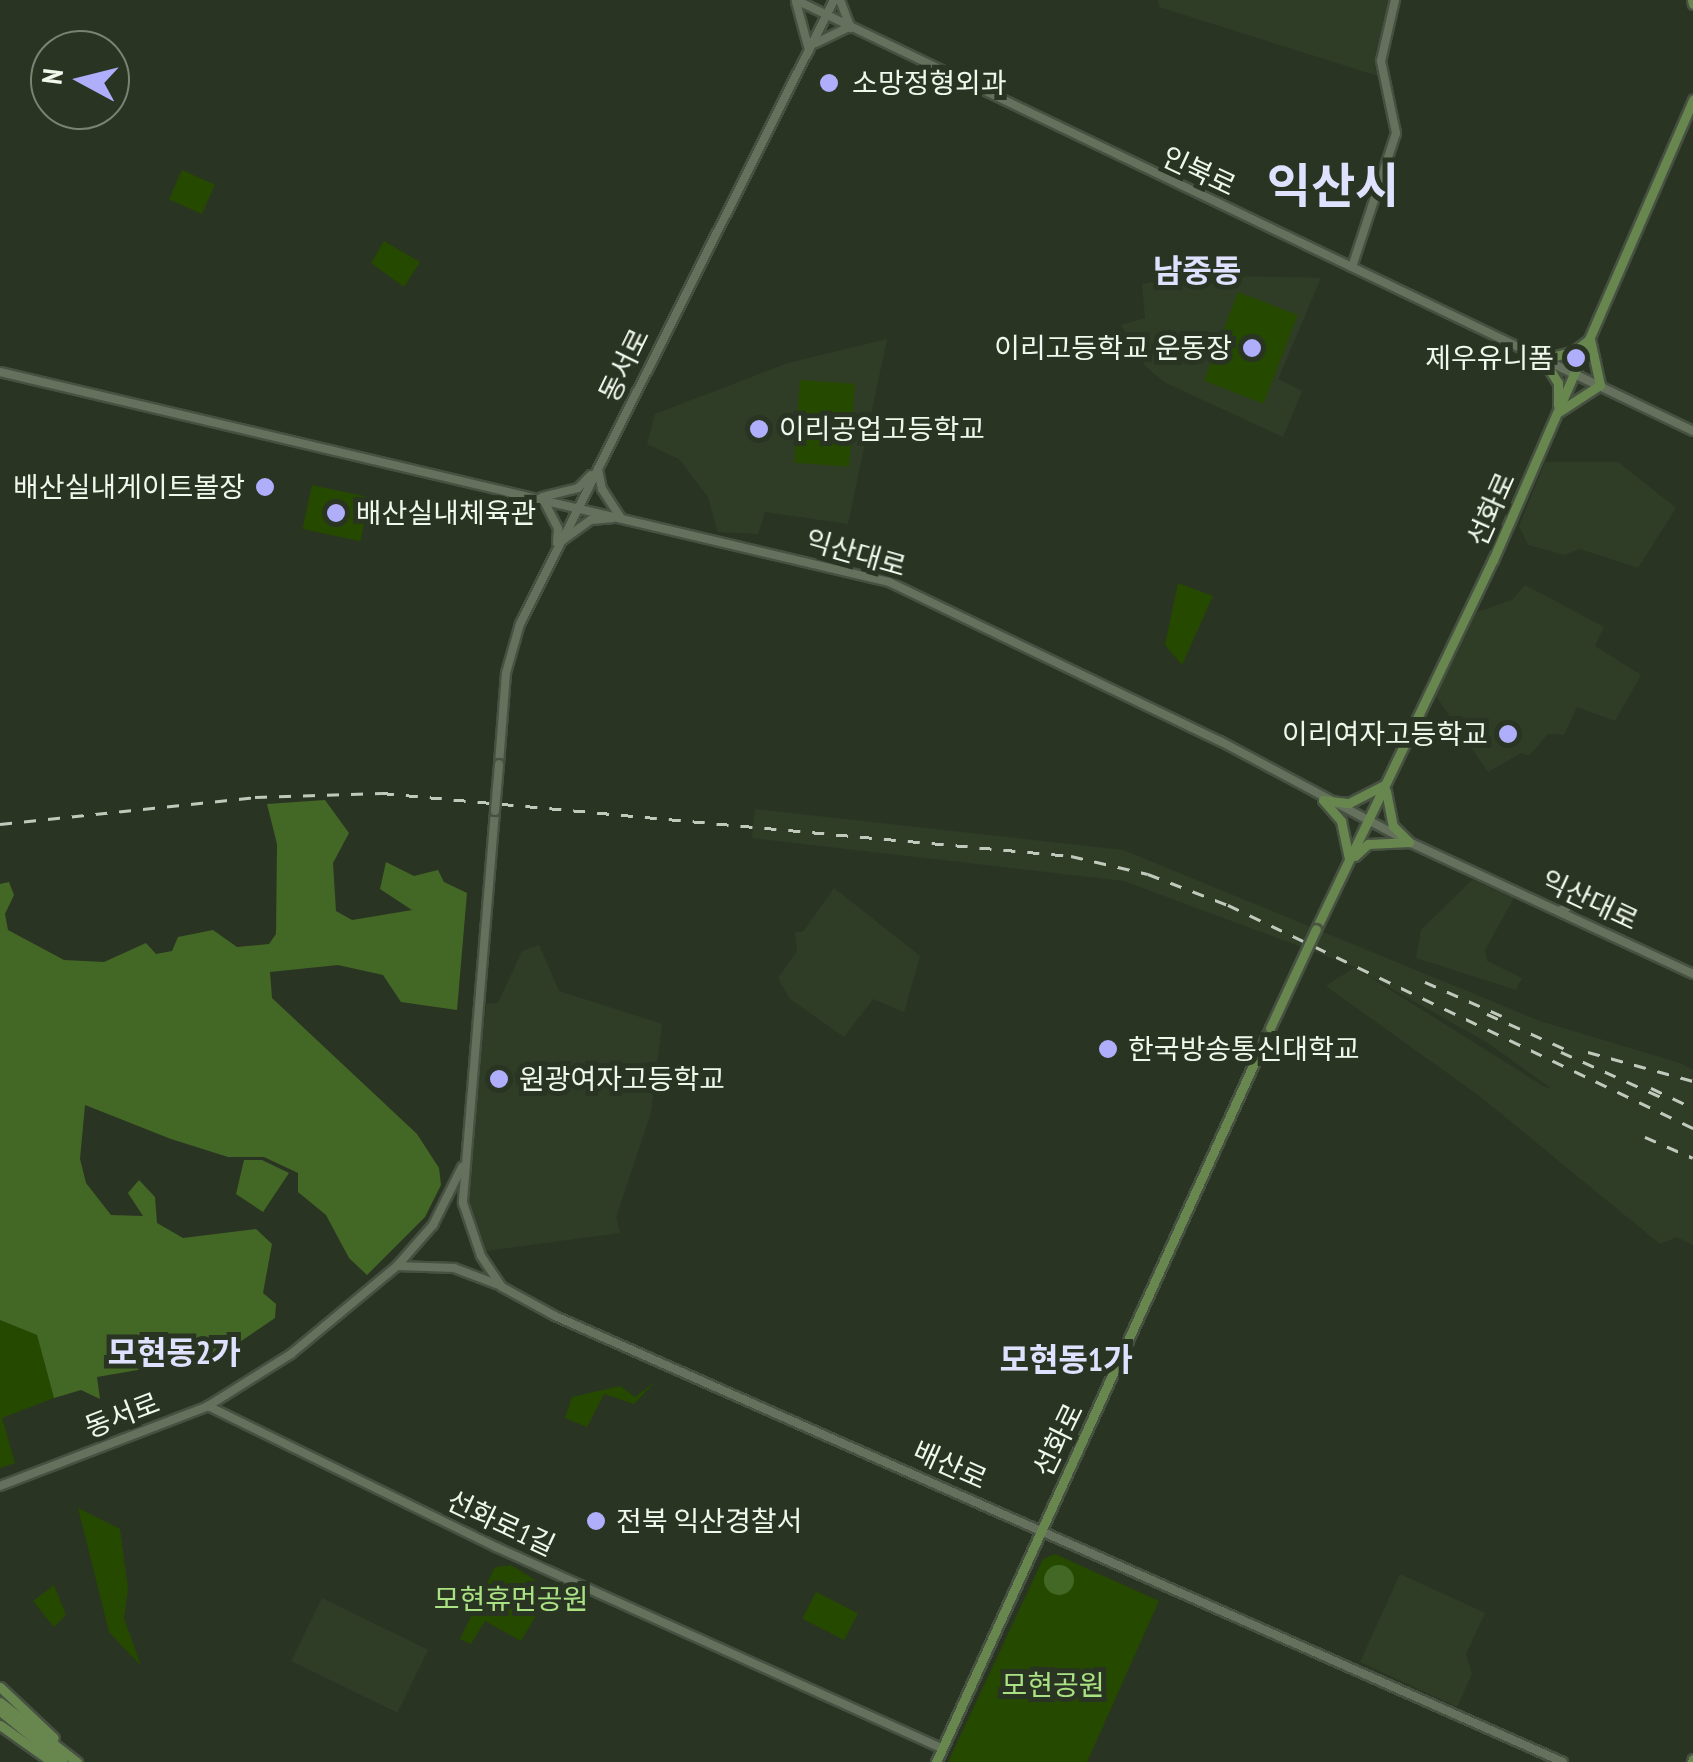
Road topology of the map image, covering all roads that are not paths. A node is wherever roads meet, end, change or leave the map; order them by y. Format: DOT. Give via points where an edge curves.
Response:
graph roads {
  1 [pos="795,0"];
  2 [pos="837,0"];
  3 [pos="1395,0"];
  4 [pos="828,16"];
  5 [pos="851,28"];
  6 [pos="808,50"];
  7 [pos="1692,105"];
  8 [pos="1352,267"];
  9 [pos="1590,338"];
  10 [pos="1544,359"];
  11 [pos="0,372"];
  12 [pos="1574,373"];
  13 [pos="1600,385"];
  14 [pos="1558,413"];
  15 [pos="1693,431"];
  16 [pos="598,469"];
  17 [pos="542,497"];
  18 [pos="578,506"];
  19 [pos="622,518"];
  20 [pos="556,547"];
  21 [pos="1386,783"];
  22 [pos="1323,800"];
  23 [pos="1369,821"];
  24 [pos="1409,842"];
  25 [pos="1349,861"];
  26 [pos="1584,900"];
  27 [pos="1559,910"];
  28 [pos="1693,974"];
  29 [pos="465,1158"];
  30 [pos="397,1266"];
  31 [pos="502,1287"];
  32 [pos="208,1406"];
  33 [pos="0,1486"];
  34 [pos="1040,1530"];
  35 [pos="0,1687"];
  36 [pos="0,1702"];
  37 [pos="0,1711"];
  38 [pos="0,1725"];
  39 [pos="942,1748"];
  40 [pos="70,1760"];
  41 [pos="52,1762"];
  42 [pos="936,1762"];
  43 [pos="1562,1762"];
  1 -- 4 [label="street, 인북로"];
  1 -- 6 [label="street"];
  2 -- 4 [label="street, 동서로"];
  2 -- 5 [label="street"];
  3 -- 8 [label="street" via="1381,61 1396,133"];
  4 -- 5 [label="street, 인북로"];
  4 -- 6 [label="street, 동서로"];
  5 -- 6 [label="street" via="825,33"];
  5 -- 8 [label="street, 인북로"];
  6 -- 16 [label="street, 동서로"];
  7 -- 9 [label="main road, 선화로"];
  8 -- 10 [label="street, 인북로"];
  9 -- 10 [label="main road" via="1574,352"];
  9 -- 12 [label="main road, 선화로"];
  9 -- 13 [label="main road"];
  10 -- 12 [label="street, 인북로"];
  10 -- 14 [label="main road" via="1558,383"];
  11 -- 17 [label="street, 익산대로"];
  12 -- 13 [label="street, 인북로"];
  12 -- 14 [label="main road, 선화로"];
  13 -- 14 [label="main road"];
  13 -- 15 [label="street, 인북로"];
  14 -- 21 [label="main road, 선화로"];
  16 -- 17 [label="street" via="578,488"];
  16 -- 18 [label="street, 동서로"];
  16 -- 19 [label="street" via="602,489"];
  17 -- 18 [label="street, 익산대로"];
  17 -- 20 [label="street" via="558,530"];
  18 -- 19 [label="street, 익산대로"];
  18 -- 20 [label="street, 동서로"];
  19 -- 20 [label="street" via="591,520"];
  19 -- 22 [label="street, 익산대로" via="889,582 1220,742"];
  20 -- 29 [label="street, 동서로, bridge" via="510,654"];
  21 -- 22 [label="main road" via="1349,803"];
  21 -- 23 [label="main road, 선화로"];
  21 -- 24 [label="main road" via="1385,806"];
  22 -- 23 [label="street, 익산대로"];
  22 -- 25 [label="main road" via="1340,821"];
  23 -- 24 [label="street, 익산대로"];
  23 -- 25 [label="main road, 선화로"];
  24 -- 25 [label="main road" via="1368,844"];
  24 -- 27 [label="street, 익산대로"];
  25 -- 34 [label="main road, 선화로, bridge"];
  26 -- 27 [label="street"];
  27 -- 28 [label="street, 익산대로"];
  29 -- 30 [label="street, 동서로" via="432,1225"];
  29 -- 31 [label="street, 배산로" via="466,1217 480,1256"];
  30 -- 31 [label="street" via="454,1268"];
  30 -- 32 [label="street, 동서로" via="291,1354"];
  31 -- 34 [label="street, 배산로"];
  32 -- 33 [label="street, 동서로"];
  32 -- 39 [label="street, 선화로1길" via="496,1547"];
  34 -- 39 [label="main road, 선화로"];
  34 -- 43 [label="street, 배산로"];
  35 -- 40 [label="main road"];
  36 -- 40 [label="main road"];
  37 -- 40 [label="main road"];
  38 -- 41 [label="main road"];
  39 -- 42 [label="main road, 선화로"];
}
